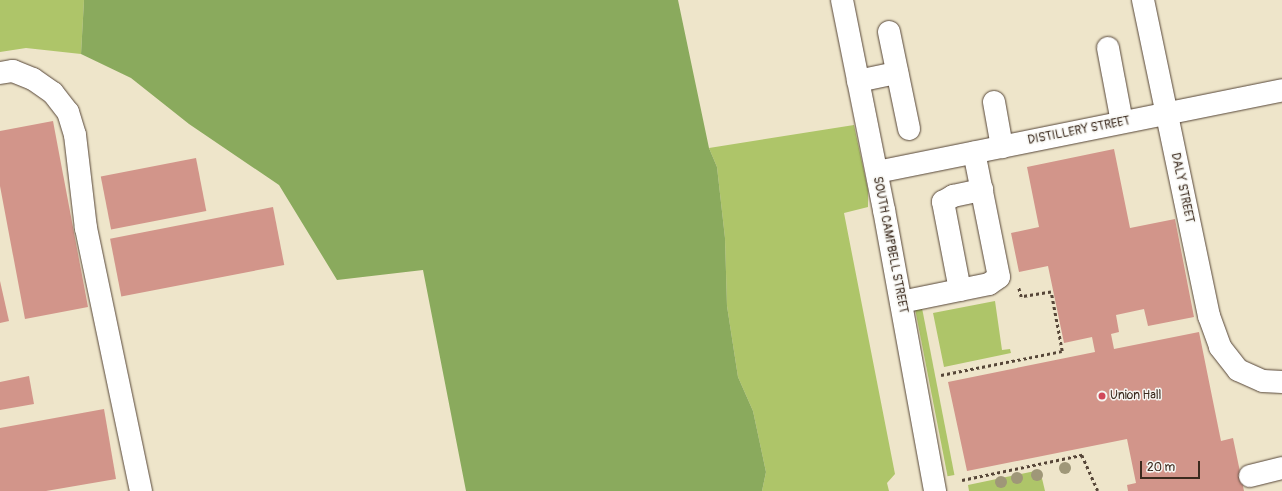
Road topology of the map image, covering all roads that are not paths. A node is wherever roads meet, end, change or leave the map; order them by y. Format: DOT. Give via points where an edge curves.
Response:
graph roads {
  1 [pos="842,0"];
  2 [pos="1143,0"];
  3 [pos="889,32"];
  4 [pos="1108,48"];
  5 [pos="0,73"];
  6 [pos="897,73"];
  7 [pos="858,81"];
  8 [pos="1282,90"];
  9 [pos="994,102"];
  10 [pos="1166,114"];
  11 [pos="1122,122"];
  12 [pos="909,129"];
  13 [pos="1002,147"];
  14 [pos="974,152"];
  15 [pos="877,172"];
  16 [pos="982,190"];
  17 [pos="960,290"];
  18 [pos="901,302"];
  19 [pos="1282,382"];
  20 [pos="1282,468"];
  21 [pos="1250,476"];
  22 [pos="142,491"];
  23 [pos="935,491"];
  1 -- 7 [label="street, SOUTH CAMPBELL STREET"];
  2 -- 10 [label="street, DALY STREET"];
  3 -- 6 [label="street"];
  4 -- 11 [label="street"];
  5 -- 22 [label="street" via="13,71 33,78 53,93 68,112 75,135 86,228"];
  6 -- 7 [label="street"];
  6 -- 12 [label="street"];
  7 -- 15 [label="street, SOUTH CAMPBELL STREET"];
  8 -- 10 [label="street, DISTILLERY STREET"];
  9 -- 13 [label="street"];
  10 -- 11 [label="street, DISTILLERY STREET"];
  10 -- 19 [label="street, DALY STREET" via="1209,316 1220,347 1238,370 1263,381"];
  11 -- 13 [label="street, DISTILLERY STREET"];
  13 -- 14 [label="street, DISTILLERY STREET"];
  14 -- 15 [label="street, DISTILLERY STREET"];
  14 -- 16 [label="street"];
  15 -- 18 [label="street, SOUTH CAMPBELL STREET"];
  16 -- 17 [label="street" via="998,277 989,284"];
  16 -- 17 [label="street" via="953,196 943,202"];
  17 -- 18 [label="street"];
  18 -- 23 [label="street, SOUTH CAMPBELL STREET"];
  20 -- 21 [label="street"];
}
